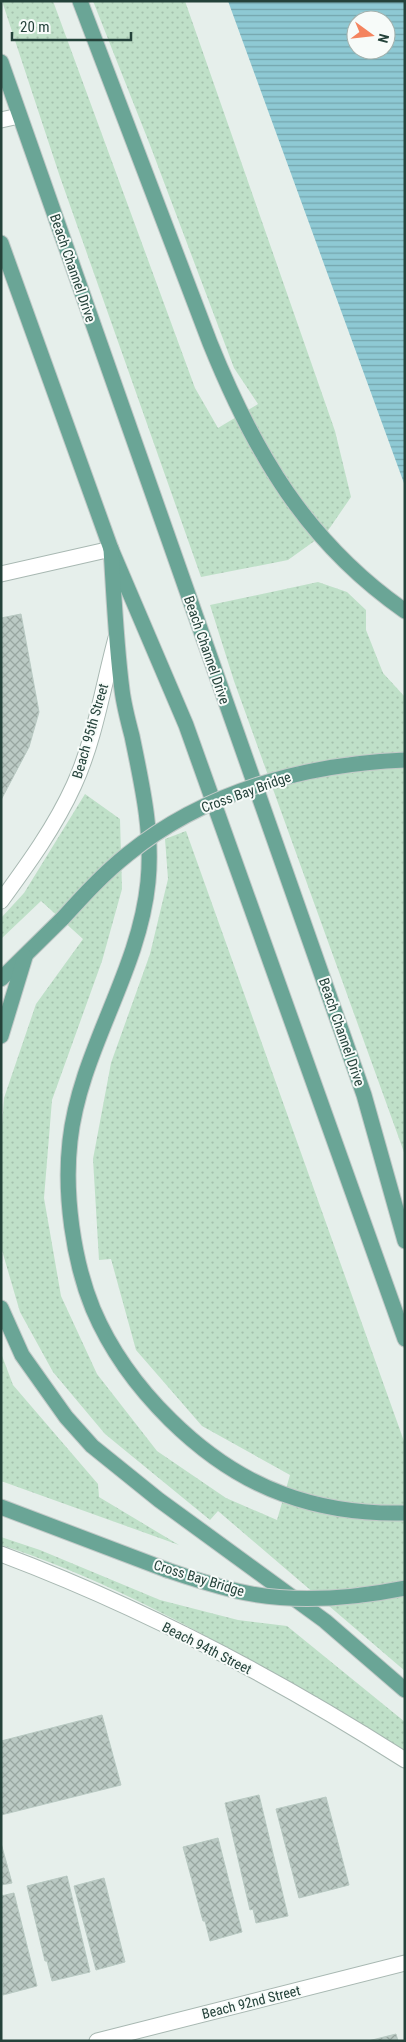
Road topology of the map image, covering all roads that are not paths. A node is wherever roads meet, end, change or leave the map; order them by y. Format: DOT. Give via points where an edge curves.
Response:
graph roads {
  1 [pos="80,1"];
  2 [pos="1,62"];
  3 [pos="19,116"];
  4 [pos="1,120"];
  5 [pos="1,243"];
  6 [pos="111,549"];
  7 [pos="1,574"];
  8 [pos="405,611"];
  9 [pos="117,631"];
  10 [pos="405,760"];
  11 [pos="1,901"];
  12 [pos="26,956"];
  13 [pos="1,979"];
  14 [pos="1,1036"];
  15 [pos="405,1240"];
  16 [pos="1,1308"];
  17 [pos="405,1339"];
  18 [pos="1,1507"];
  19 [pos="405,1512"];
  20 [pos="1,1554"];
  21 [pos="405,1588"];
  22 [pos="405,1690"];
  23 [pos="405,1760"];
  24 [pos="405,1963"];
  25 [pos="97,2041"];
  1 -- 8 [label="main road" via="241,416 271,471 315,529 366,581"];
  2 -- 3 [label="main road, Beach Channel Drive"];
  3 -- 4 [label="street"];
  3 -- 15 [label="main road, Beach Channel Drive" via="364,1095"];
  5 -- 6 [label="main road"];
  6 -- 7 [label="street"];
  6 -- 9 [label="main road"];
  6 -- 17 [label="main road" via="186,725"];
  9 -- 11 [label="street, Beach 95th Street" via="90,738 74,784 44,841"];
  9 -- 19 [label="main road" via="122,692 148,821 149,855 148,883 137,937 87,1068 70,1141 69,1179 75,1245 93,1308 107,1337 136,1381 190,1438 213,1455 258,1483 285,1494 356,1511"];
  10 -- 12 [label="main road, Cross Bay Bridge, bridge" via="376,761 294,774 244,789 200,808 163,828 128,854"];
  12 -- 13 [label="main road, Cross Bay Bridge"];
  12 -- 14 [label="main road"];
  16 -- 22 [label="main road" via="22,1355 66,1417 92,1446 158,1500 325,1621"];
  18 -- 21 [label="main road, Cross Bay Bridge, bridge" via="167,1570 239,1591 290,1598 339,1598"];
  20 -- 23 [label="street, Beach 94th Street" via="110,1600 215,1650"];
  24 -- 25 [label="street, Beach 92nd Street"];
}
